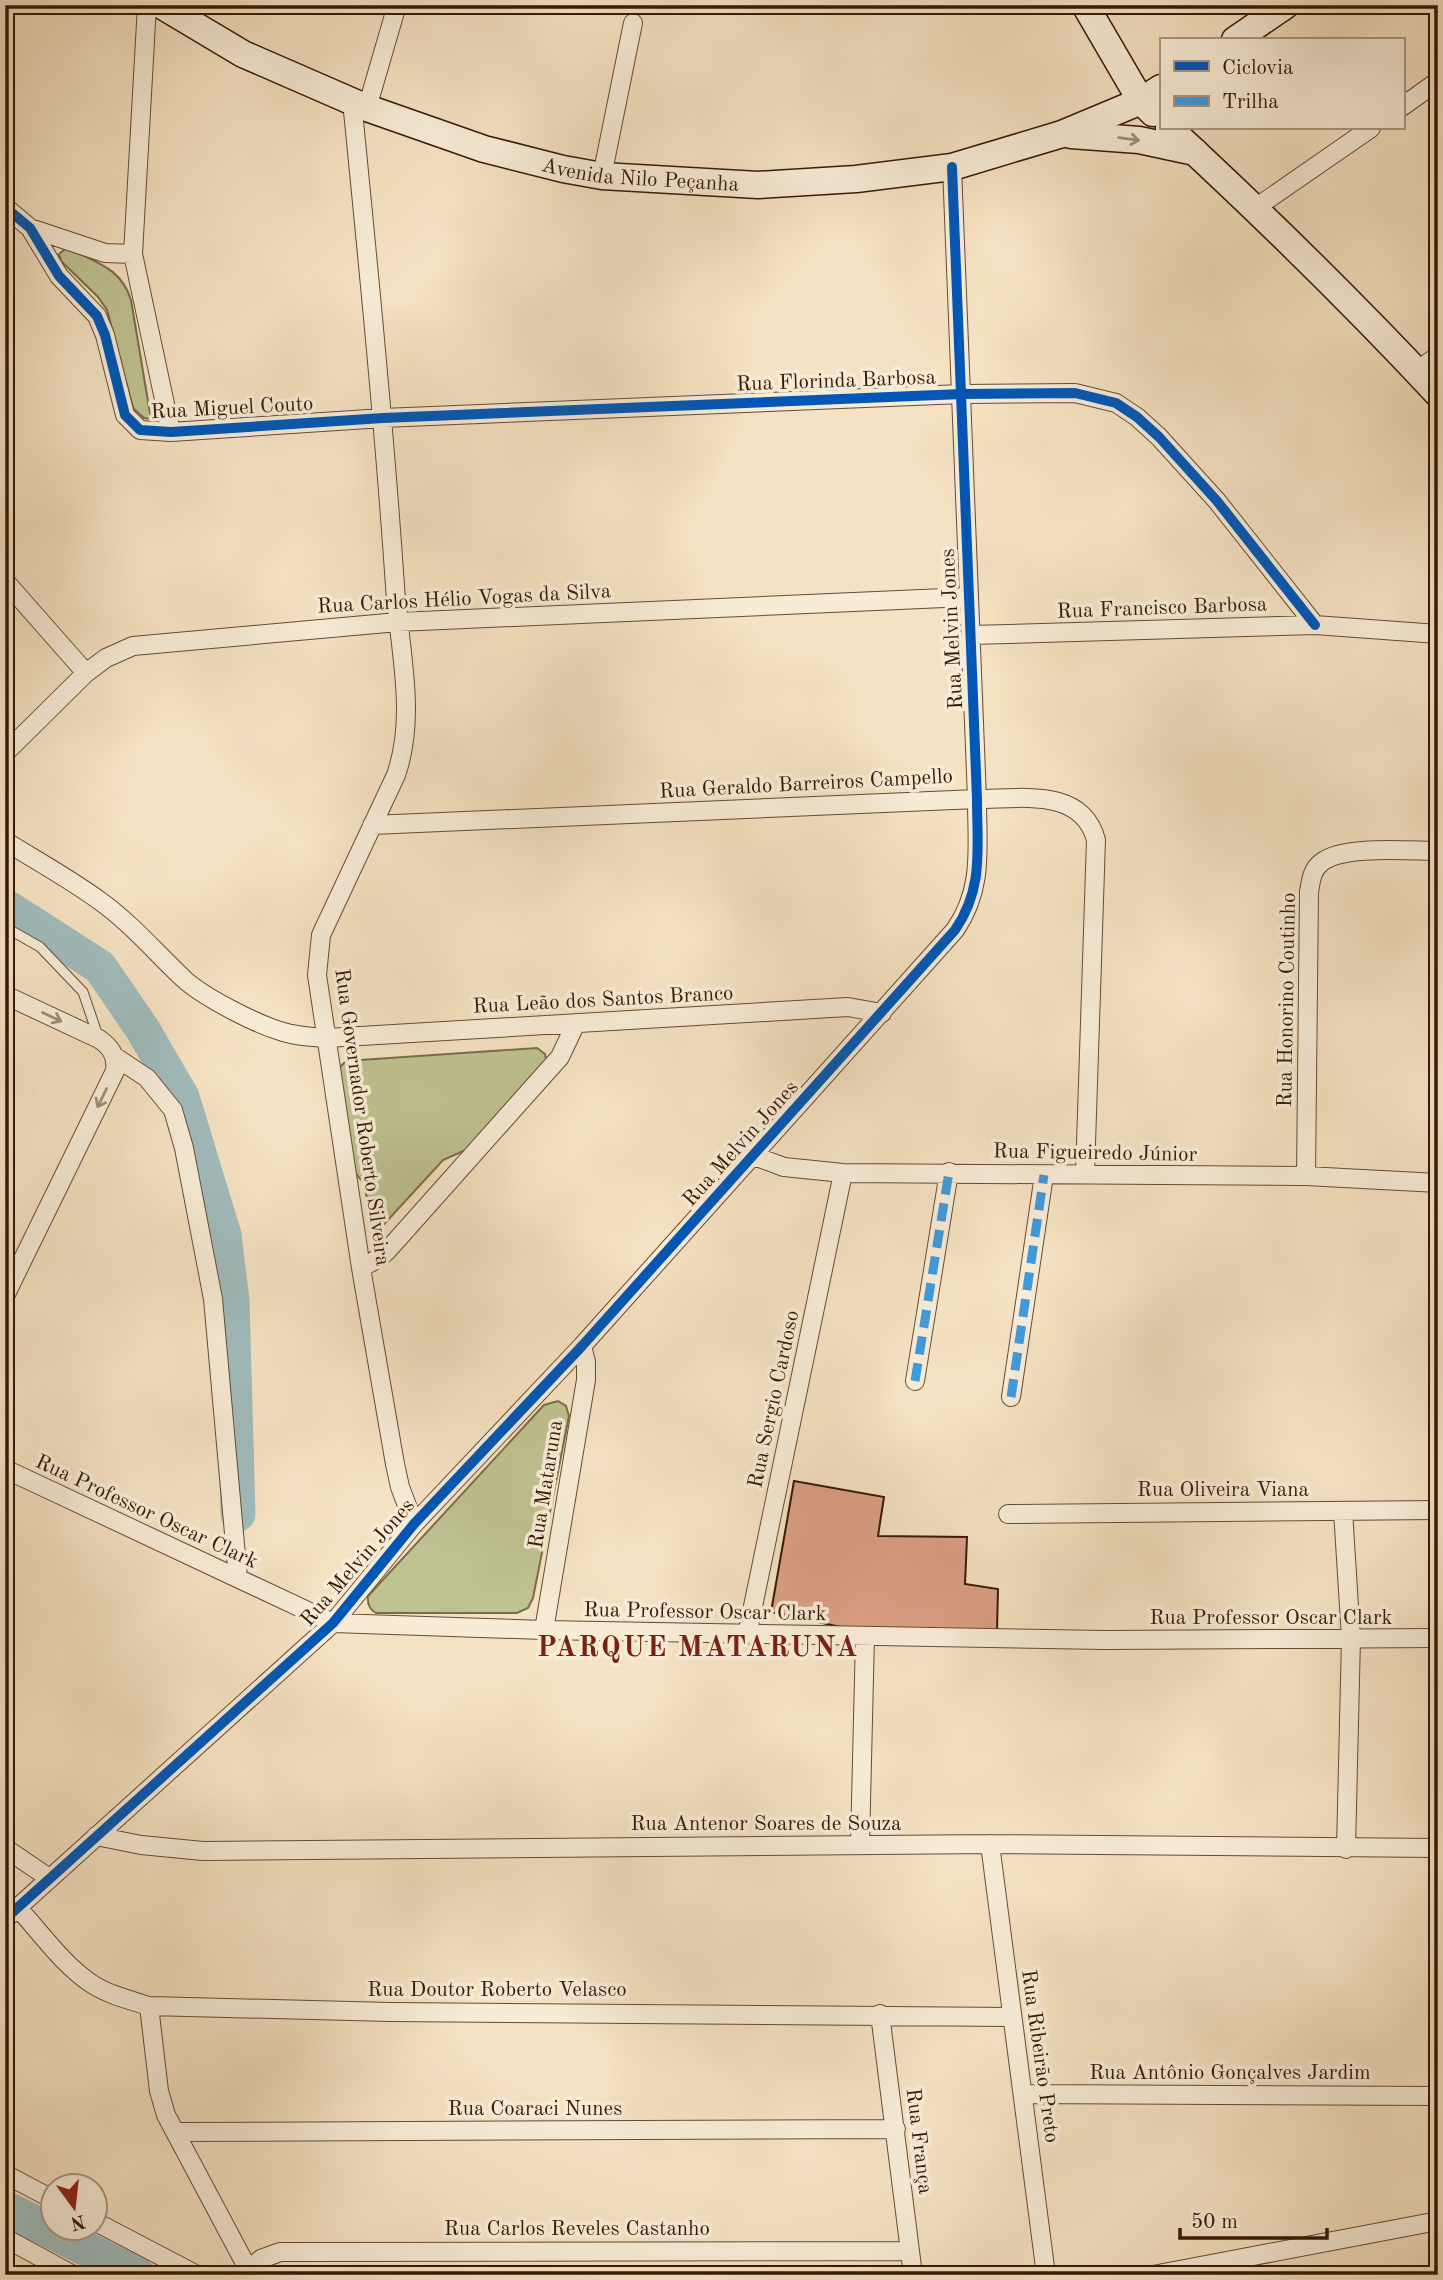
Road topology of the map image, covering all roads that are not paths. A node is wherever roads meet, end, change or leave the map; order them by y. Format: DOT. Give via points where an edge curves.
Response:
graph roads {
  1 [pos="147,5"];
  2 [pos="161,5"];
  3 [pos="397,5"];
  4 [pos="1085,5"];
  5 [pos="1286,5"];
  6 [pos="633,23"];
  7 [pos="1239,38"];
  8 [pos="1438,81"];
  9 [pos="1151,94"];
  10 [pos="359,104"];
  11 [pos="1404,105"];
  12 [pos="1160,117"];
  13 [pos="1172,130"];
  14 [pos="1368,130"];
  15 [pos="1062,134"];
  16 [pos="1195,152"];
  17 [pos="952,167"];
  18 [pos="602,176"];
  19 [pos="5,207"];
  20 [pos="1254,209"];
  21 [pos="30,228"];
  22 [pos="133,254"];
  23 [pos="1427,363"];
  24 [pos="962,394"];
  25 [pos="1438,394"];
  26 [pos="383,418"];
  27 [pos="172,432"];
  28 [pos="5,581"];
  29 [pos="967,597"];
  30 [pos="398,622"];
  31 [pos="1315,625"];
  32 [pos="1438,634"];
  33 [pos="971,635"];
  34 [pos="86,673"];
  35 [pos="6,751"];
  36 [pos="976,799"];
  37 [pos="372,825"];
  38 [pos="5,841"];
  39 [pos="1438,851"];
  40 [pos="5,927"];
  41 [pos="5,995"];
  42 [pos="881,1013"];
  43 [pos="576,1023"];
  44 [pos="327,1038"];
  45 [pos="99,1039"];
  46 [pos="114,1056"];
  47 [pos="754,1156"];
  48 [pos="948,1172"];
  49 [pos="843,1173"];
  50 [pos="1085,1174"];
  51 [pos="1044,1175"];
  52 [pos="1306,1176"];
  53 [pos="1438,1183"];
  54 [pos="361,1268"];
  55 [pos="5,1296"];
  56 [pos="582,1346"];
  57 [pos="915,1381"];
  58 [pos="1011,1397"];
  59 [pos="5,1469"];
  60 [pos="1438,1510"];
  61 [pos="1343,1511"];
  62 [pos="1008,1514"];
  63 [pos="415,1524"];
  64 [pos="238,1578"];
  65 [pos="333,1623"];
  66 [pos="544,1630"];
  67 [pos="747,1635"];
  68 [pos="865,1636"];
  69 [pos="1350,1638"];
  70 [pos="1438,1638"];
  71 [pos="96,1836"];
  72 [pos="860,1844"];
  73 [pos="990,1844"];
  74 [pos="5,1848"];
  75 [pos="1346,1849"];
  76 [pos="1438,1849"];
  77 [pos="50,1878"];
  78 [pos="12,1913"];
  79 [pos="149,2006"];
  80 [pos="880,2014"];
  81 [pos="1012,2017"];
  82 [pos="1023,2094"];
  83 [pos="1438,2096"];
  84 [pos="896,2129"];
  85 [pos="175,2132"];
  86 [pos="5,2174"];
  87 [pos="38,2192"];
  88 [pos="1438,2221"];
  89 [pos="108,2228"];
  90 [pos="5,2238"];
  91 [pos="910,2251"];
  92 [pos="246,2272"];
  93 [pos="73,2275"];
  94 [pos="197,2275"];
  95 [pos="913,2275"];
  96 [pos="1046,2275"];
  97 [pos="1153,2275"];
  1 -- 22 [label="street"];
  2 -- 10 [label="main road, Avenida Nilo Peçanha" via="243,54"];
  3 -- 10 [label="street"];
  4 -- 9 [label="main road"];
  5 -- 7 [label="main road"];
  6 -- 18 [label="street"];
  8 -- 11 [label="street"];
  9 -- 12 [label="main road"];
  9 -- 15 [label="main road, Avenida Nilo Peçanha"];
  10 -- 18 [label="main road, Avenida Nilo Peçanha" via="484,149"];
  10 -- 26 [label="street, Rua Governador Roberto Silveira"];
  13 -- 16 [label="main road"];
  14 -- 20 [label="street"];
  15 -- 16 [label="main road, one-way" via="1139,140"];
  15 -- 17 [label="main road, Avenida Nilo Peçanha"];
  16 -- 20 [label="main road"];
  17 -- 18 [label="main road, Avenida Nilo Peçanha" via="758,185"];
  17 -- 24 [label="street, Rua Melvin Jones"];
  19 -- 21 [label="street, Rua Miguel Couto"];
  20 -- 23 [label="main road" via="1384,335"];
  21 -- 22 [label="street" via="104,253"];
  21 -- 27 [label="street, Rua Miguel Couto" via="59,276 97,316 125,415 140,430"];
  22 -- 27 [label="street"];
  23 -- 25 [label="main road"];
  24 -- 26 [label="street, Rua Florinda Barbosa"];
  24 -- 29 [label="street, Rua Melvin Jones"];
  24 -- 31 [label="street, Rua Florinda Barbosa" via="1075,393 1116,403 1159,436"];
  26 -- 27 [label="street, Rua Miguel Couto"];
  26 -- 30 [label="street, Rua Governador Roberto Silveira"];
  28 -- 34 [label="street"];
  29 -- 30 [label="street, Rua Carlos Hélio Vogas da Silva"];
  29 -- 33 [label="street, Rua Melvin Jones"];
  30 -- 34 [label="street, Rua Carlos Hélio Vogas da Silva" via="132,646"];
  30 -- 37 [label="street, Rua Governador Roberto Silveira" via="406,731 399,765"];
  31 -- 32 [label="street, Rua Francisco Barbosa"];
  31 -- 33 [label="street, Rua Francisco Barbosa"];
  33 -- 36 [label="street, Rua Melvin Jones"];
  34 -- 35 [label="street, Rua Carlos Hélio Vogas da Silva"];
  36 -- 37 [label="street, Rua Geraldo Barreiros Campello"];
  36 -- 42 [label="street, Rua Melvin Jones" via="972,898 955,930"];
  36 -- 50 [label="street, Rua Geraldo Barreiros Campello" via="1049,799 1069,805 1092,825 1096,840"];
  37 -- 44 [label="street, Rua Governador Roberto Silveira" via="321,935 317,975"];
  38 -- 44 [label="street, Rua Leão dos Santos Branco" via="100,901 205,994 281,1032"];
  39 -- 52 [label="street, Rua Honorino Coutinho" via="1352,852 1322,862 1311,877"];
  40 -- 45 [label="lane" via="40,947 83,992"];
  41 -- 45 [label="street, one-way"];
  42 -- 43 [label="street, Rua Leão dos Santos Branco" via="848,1007"];
  42 -- 47 [label="street, Rua Melvin Jones"];
  43 -- 44 [label="street, Rua Leão dos Santos Branco"];
  43 -- 54 [label="street" via="560,1057 387,1251"];
  44 -- 54 [label="street, Rua Governador Roberto Silveira"];
  45 -- 46 [label="street"];
  46 -- 55 [label="street, one-way" via="115,1070"];
  46 -- 64 [label="street" via="147,1078 173,1110 184,1148 213,1299"];
  47 -- 49 [label="street, Rua Figueiredo Júnior" via="784,1167"];
  47 -- 56 [label="street, Rua Melvin Jones"];
  48 -- 49 [label="street, Rua Figueiredo Júnior"];
  48 -- 51 [label="street, Rua Figueiredo Júnior"];
  48 -- 57 [label="street"];
  49 -- 67 [label="street, Rua Sergio Cardoso"];
  50 -- 51 [label="street, Rua Figueiredo Júnior"];
  50 -- 52 [label="street, Rua Figueiredo Júnior"];
  51 -- 58 [label="street"];
  52 -- 53 [label="street, Rua Figueiredo Júnior"];
  54 -- 63 [label="street, Rua Governador Roberto Silveira" via="395,1464"];
  56 -- 63 [label="street, Rua Melvin Jones"];
  56 -- 66 [label="street, Rua Mataruna" via="586,1380"];
  59 -- 64 [label="street, Rua Professor Oscar Clark"];
  60 -- 61 [label="street, Rua Oliveira Viana"];
  61 -- 62 [label="street, Rua Oliveira Viana"];
  61 -- 69 [label="street"];
  63 -- 65 [label="street, Rua Melvin Jones"];
  64 -- 65 [label="street, Rua Professor Oscar Clark"];
  65 -- 66 [label="street, Rua Professor Oscar Clark"];
  65 -- 71 [label="street, Rua Melvin Jones"];
  66 -- 67 [label="street, Rua Professor Oscar Clark"];
  67 -- 68 [label="street, Rua Professor Oscar Clark"];
  68 -- 69 [label="street, Rua Professor Oscar Clark"];
  68 -- 72 [label="street"];
  69 -- 70 [label="street, Rua Professor Oscar Clark"];
  69 -- 75 [label="street"];
  71 -- 72 [label="street, Rua Antenor Soares de Souza" via="174,1850"];
  71 -- 77 [label="street, Rua Melvin Jones"];
  72 -- 73 [label="street, Rua Antenor Soares de Souza"];
  73 -- 75 [label="street, Rua Antenor Soares de Souza"];
  73 -- 81 [label="street, Rua Ribeirão Preto"];
  74 -- 77 [label="street"];
  75 -- 76 [label="street, Rua Antenor Soares de Souza"];
  77 -- 78 [label="street, Rua Melvin Jones"];
  78 -- 79 [label="street, Rua Doutor Roberto Velasco" via="91,1984"];
  79 -- 80 [label="street, Rua Doutor Roberto Velasco"];
  79 -- 85 [label="street" via="159,2091"];
  80 -- 81 [label="street, Rua Doutor Roberto Velasco"];
  80 -- 84 [label="street, Rua França"];
  81 -- 82 [label="street, Rua Ribeirão Preto"];
  82 -- 83 [label="street, Rua Antônio Gonçalves Jardim"];
  82 -- 96 [label="street, Rua Ribeirão Preto"];
  84 -- 85 [label="street, Rua Coaraci Nunes"];
  84 -- 91 [label="street, Rua França"];
  85 -- 92 [label="street"];
  86 -- 87 [label="street"];
  88 -- 97 [label="street"];
  89 -- 94 [label="street"];
  90 -- 93 [label="street"];
  91 -- 92 [label="street, Rua Carlos Reveles Castanho" via="280,2252 261,2259"];
  91 -- 95 [label="street, Rua França"];
}
